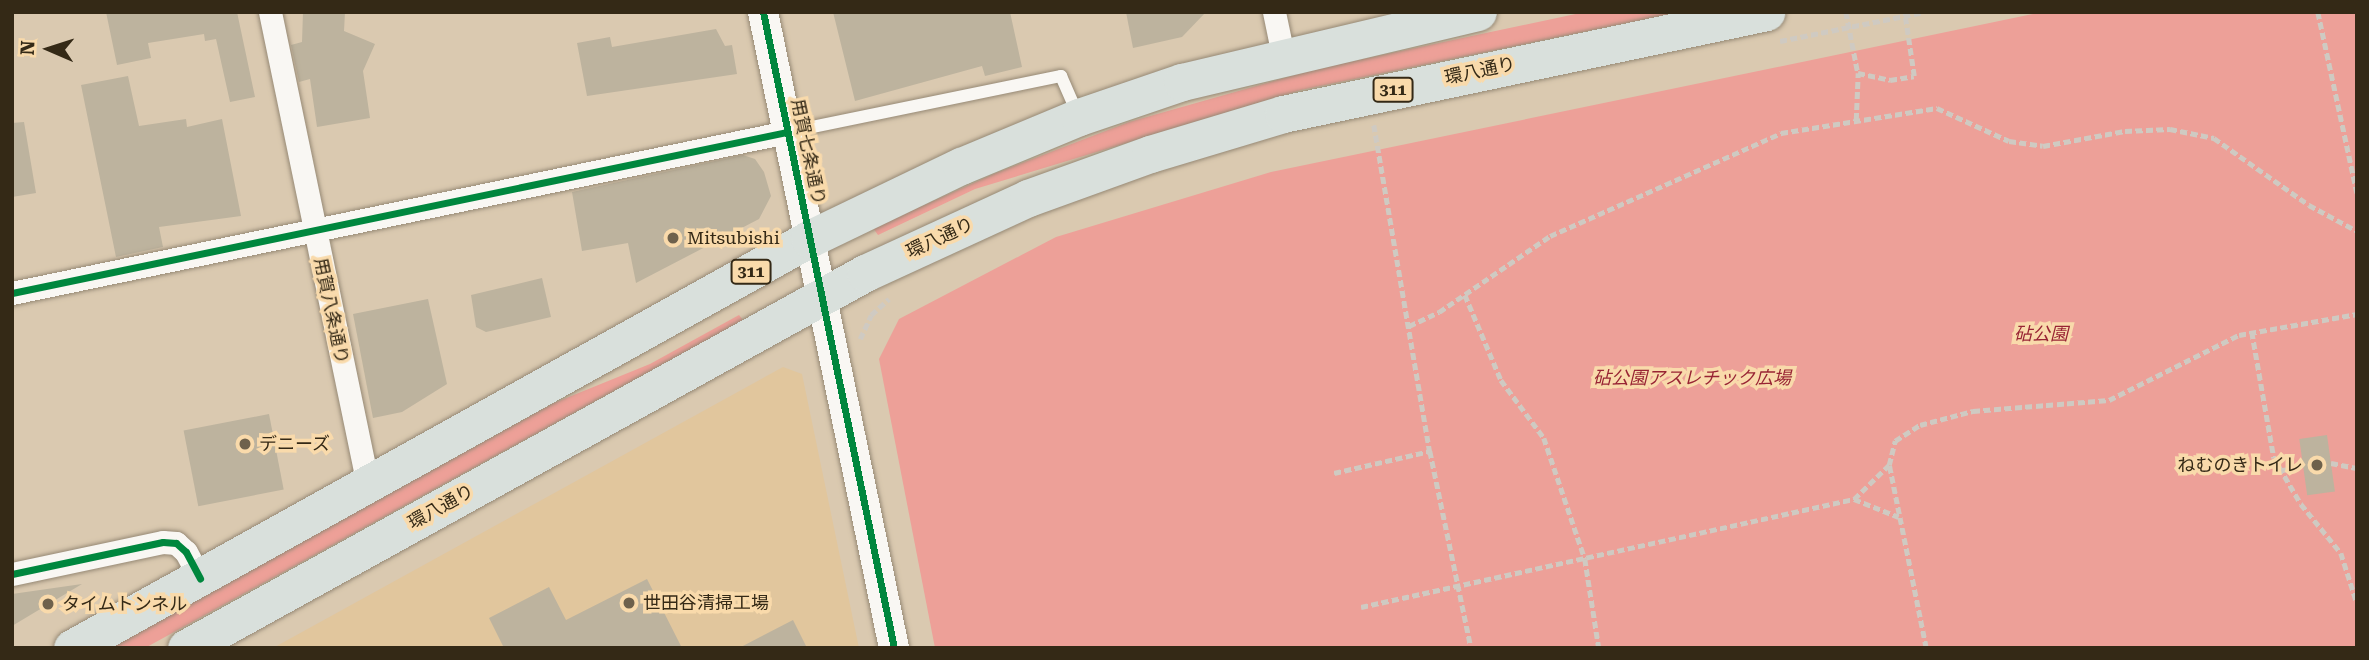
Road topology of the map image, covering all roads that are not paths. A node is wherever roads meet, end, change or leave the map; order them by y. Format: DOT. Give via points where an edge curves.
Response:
graph roads {
  1 [pos="270,12"];
  2 [pos="763,12"];
  3 [pos="1274,12"];
  4 [pos="1478,12"];
  5 [pos="1768,28"];
  6 [pos="1283,55"];
  7 [pos="1079,117"];
  8 [pos="788,132"];
  9 [pos="314,230"];
  10 [pos="809,239"];
  11 [pos="12,293"];
  12 [pos="822,298"];
  13 [pos="368,485"];
  14 [pos="12,574"];
  15 [pos="200,578"];
  16 [pos="72,648"];
  17 [pos="186,648"];
  18 [pos="894,648"];
  1 -- 9 [label="street, 用賀八条通り"];
  2 -- 8 [label="street, 用賀七条通り"];
  3 -- 6 [label="street"];
  4 -- 6 [label="main road, 311"];
  5 -- 12 [label="main road, 環八通り / 311" via="1233,127 1028,198 938,237"];
  6 -- 7 [label="main road, 311"];
  7 -- 8 [label="lane" via="1060,76"];
  7 -- 10 [label="main road, 311" via="961,166"];
  8 -- 9 [label="street"];
  8 -- 10 [label="street, 用賀七条通り"];
  9 -- 11 [label="street"];
  9 -- 13 [label="street, 用賀八条通り"];
  10 -- 12 [label="street, 用賀七条通り"];
  10 -- 13 [label="main road, 311"];
  12 -- 17 [label="main road, 環八通り / 311"];
  12 -- 18 [label="street, 用賀七条通り"];
  13 -- 15 [label="main road, 311"];
  14 -- 15 [label="street" via="163,542 176,543 186,552"];
  15 -- 16 [label="main road, 311"];
}
